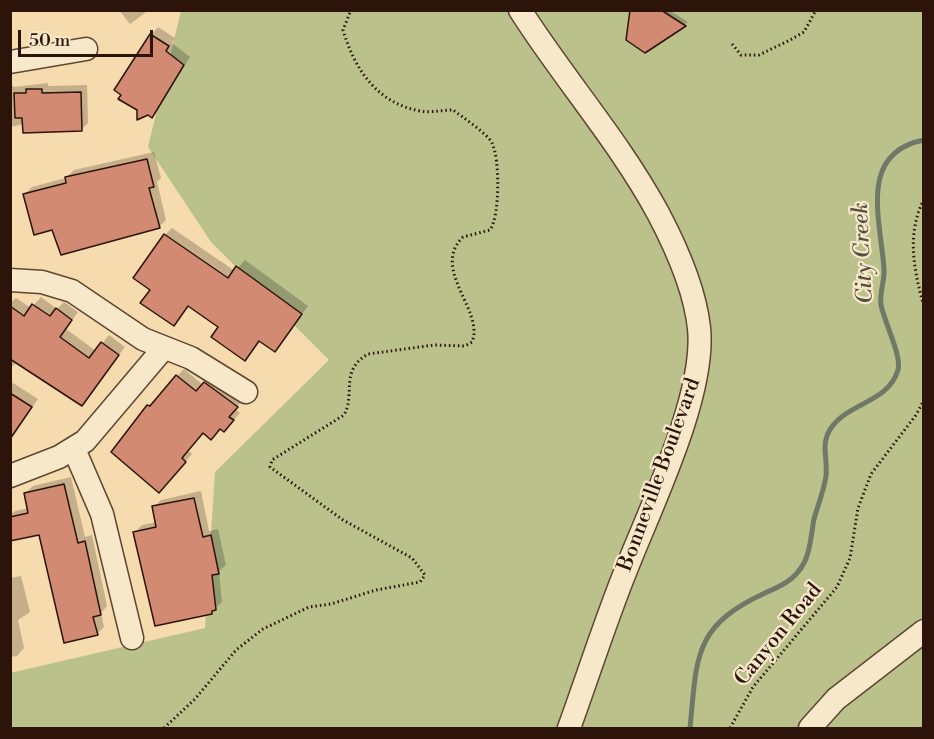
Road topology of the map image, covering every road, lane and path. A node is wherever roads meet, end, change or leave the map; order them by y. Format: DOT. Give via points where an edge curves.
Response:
graph roads {
  1 [pos="351,10"];
  2 [pos="520,10"];
  3 [pos="816,10"];
  4 [pos="732,44"];
  5 [pos="86,49"];
  6 [pos="10,62"];
  7 [pos="924,199"];
  8 [pos="10,280"];
  9 [pos="924,307"];
  10 [pos="163,349"];
  11 [pos="246,392"];
  12 [pos="924,400"];
  13 [pos="74,449"];
  14 [pos="10,476"];
  15 [pos="924,631"];
  16 [pos="132,638"];
  17 [pos="164,729"];
  18 [pos="569,729"];
  19 [pos="730,729"];
  20 [pos="810,729"];
  1 -- 17 [label="path" via="343,30 357,66 371,85 395,105 425,112 453,110 490,140 495,153 496,211 490,230 463,237 455,252 456,281 474,329 472,342 465,346 434,345 368,354 348,381 344,415 272,460 270,467 350,525 412,558 425,575 420,582 309,607 263,629 236,650"];
  2 -- 18 [label="street, Bonneville Boulevard" via="658,213 690,289 699,329 698,368 688,409"];
  3 -- 4 [label="path" via="804,32 759,56 741,55"];
  5 -- 6 [label="street"];
  7 -- 9 [label="path" via="912,243 914,270"];
  8 -- 10 [label="street" via="42,282 72,291"];
  10 -- 11 [label="street" via="191,358"];
  10 -- 13 [label="street" via="94,432"];
  12 -- 19 [label="path, Canyon Road" via="871,474 858,508 850,558 837,587 753,687"];
  13 -- 14 [label="street"];
  13 -- 16 [label="street" via="102,514"];
  15 -- 20 [label="street" via="836,699"];
}
